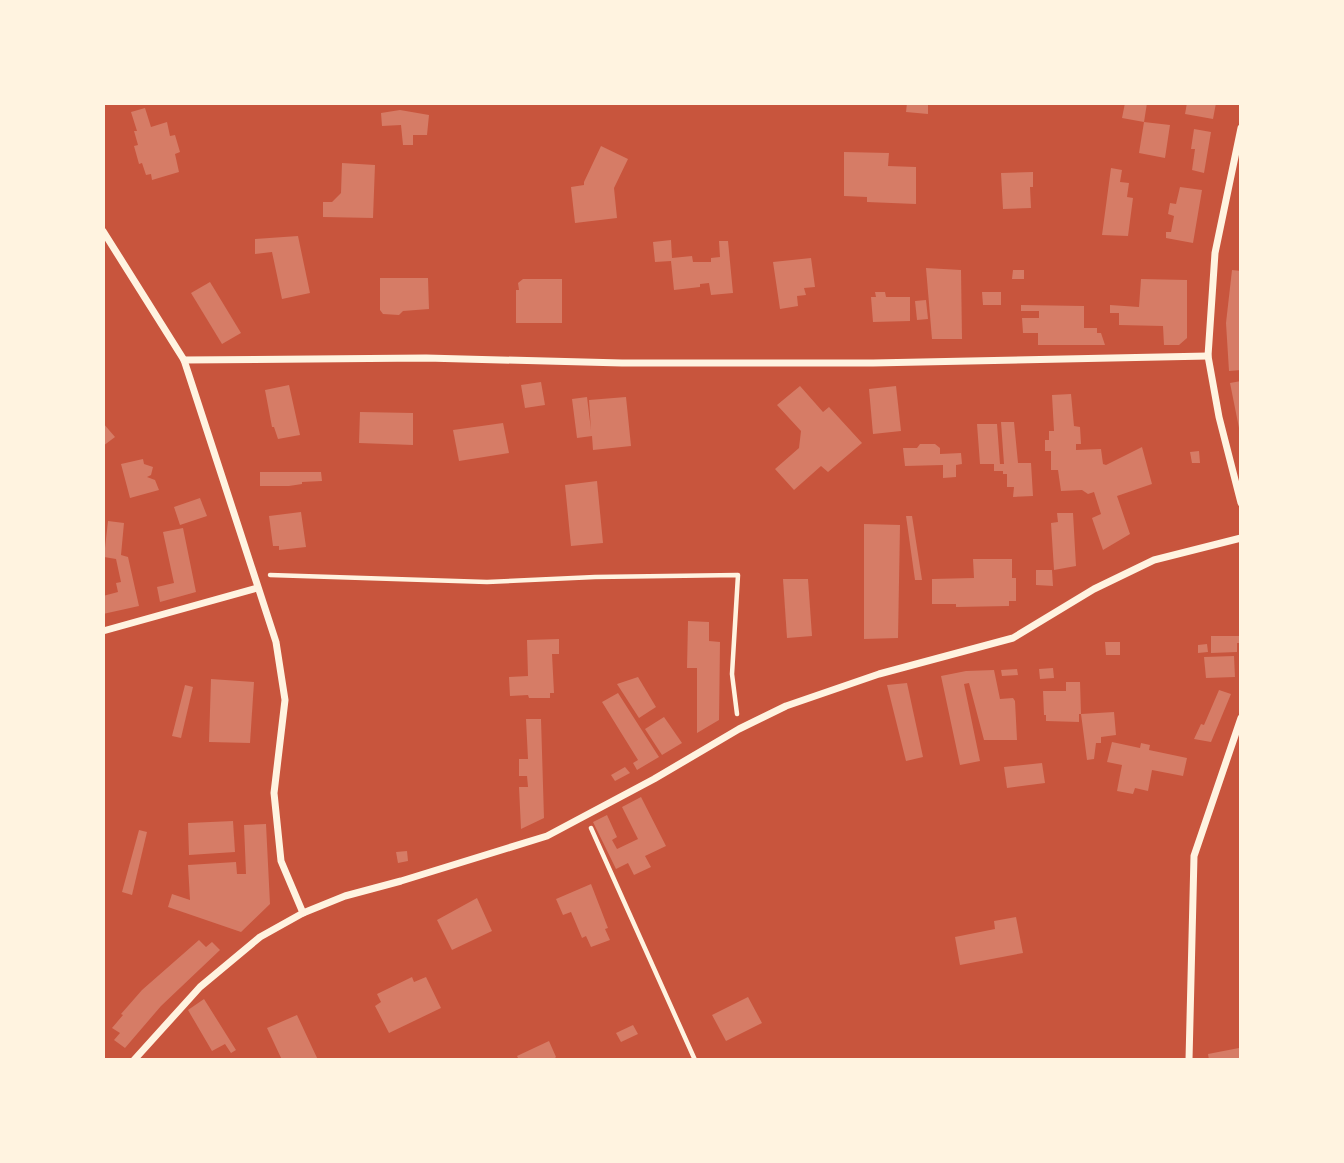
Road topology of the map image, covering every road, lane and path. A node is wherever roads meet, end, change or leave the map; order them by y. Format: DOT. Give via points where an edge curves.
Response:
graph roads {
  1 [pos="1241,128"];
  2 [pos="103,231"];
  3 [pos="1208,356"];
  4 [pos="184,360"];
  5 [pos="1241,503"];
  6 [pos="1241,538"];
  7 [pos="252,574"];
  8 [pos="257,588"];
  9 [pos="103,631"];
  10 [pos="1241,718"];
  11 [pos="739,729"];
  12 [pos="585,815"];
  13 [pos="303,913"];
  14 [pos="134,1060"];
  15 [pos="695,1060"];
  16 [pos="1189,1060"];
  1 -- 3 [label="street" via="1214,253"];
  2 -- 4 [label="street"];
  3 -- 4 [label="street" via="873,363"];
  3 -- 5 [label="street"];
  4 -- 7 [label="street"];
  6 -- 11 [label="street" via="1154,560 1094,589 1013,638 819,693"];
  7 -- 8 [label="street"];
  7 -- 11 [label="path" via="487,582 738,575 732,674"];
  8 -- 9 [label="street"];
  8 -- 13 [label="street" via="276,642 285,700 274,793 281,861"];
  10 -- 16 [label="street" via="1194,856"];
  11 -- 12 [label="street"];
  12 -- 13 [label="street" via="547,836 345,896"];
  12 -- 15 [label="path"];
  13 -- 14 [label="street" via="260,937 200,987"];
}
